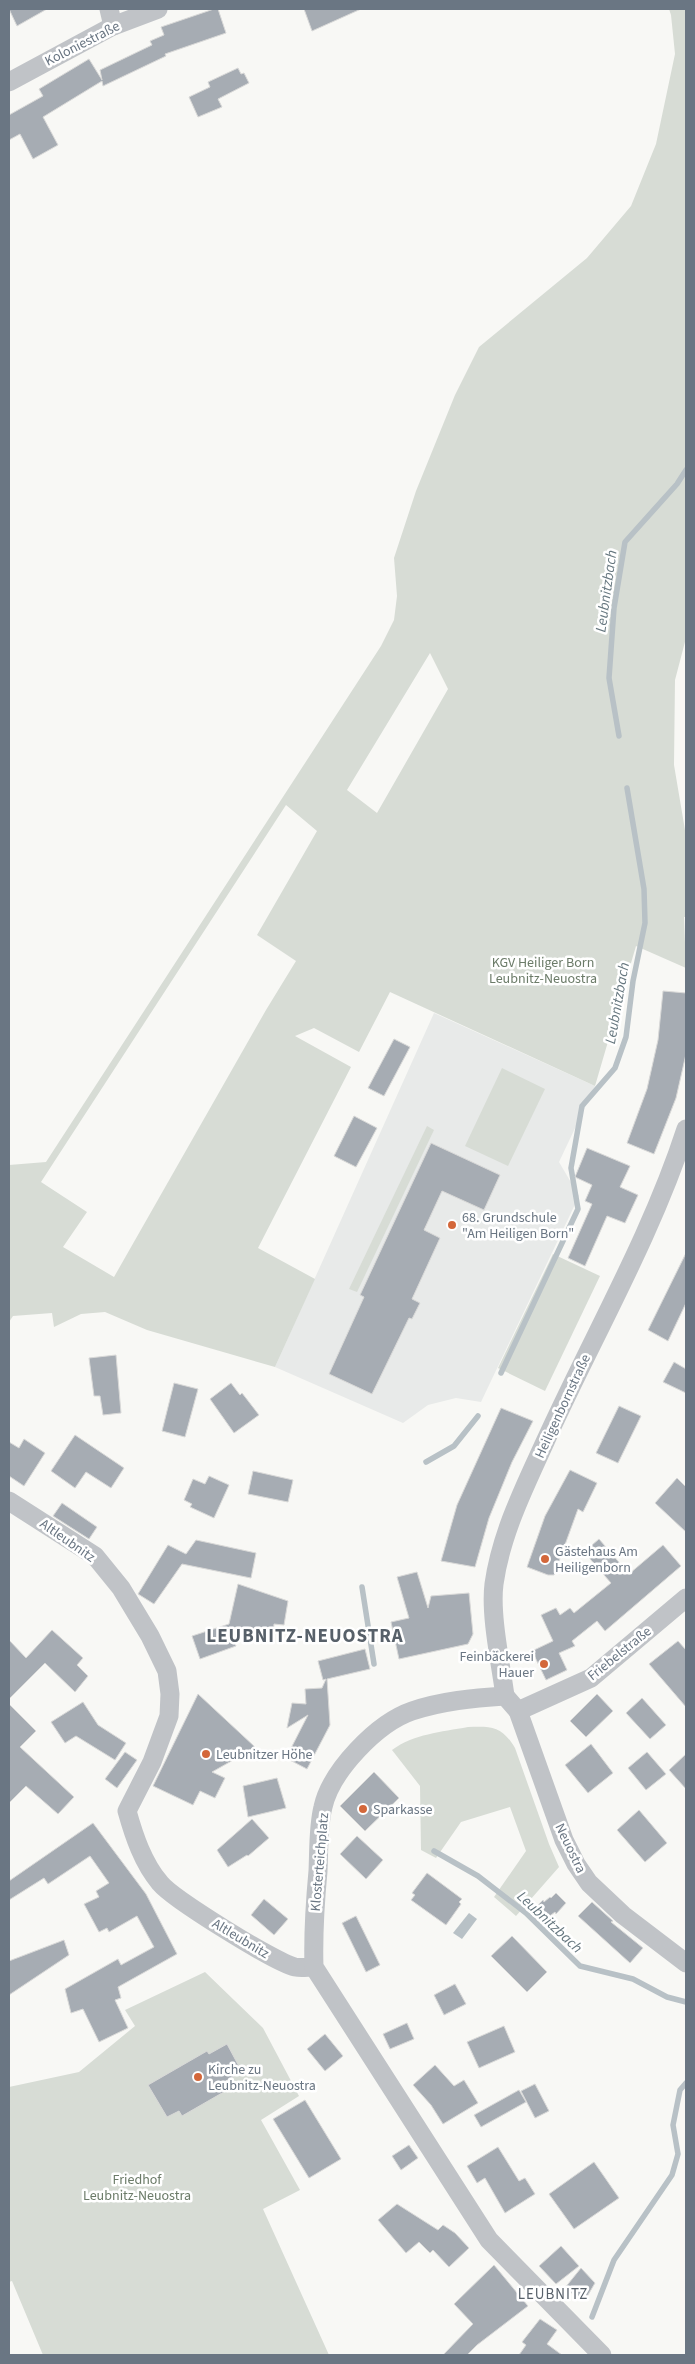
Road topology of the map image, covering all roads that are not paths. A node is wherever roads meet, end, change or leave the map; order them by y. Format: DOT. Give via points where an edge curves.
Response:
graph roads {
  1 [pos="158,9"];
  2 [pos="111,18"];
  3 [pos="9,82"];
  4 [pos="686,1129"];
  5 [pos="9,1501"];
  6 [pos="686,1598"];
  7 [pos="505,1696"];
  8 [pos="518,1711"];
  9 [pos="686,1963"];
  10 [pos="314,1967"];
  11 [pos="602,2355"];
  1 -- 2 [label="street, Koloniestraße"];
  2 -- 3 [label="street, Koloniestraße"];
  4 -- 7 [label="street, Heiligenbornstraße" via="664,1190 558,1412 514,1511 501,1551 494,1586 496,1635"];
  5 -- 10 [label="street, Altleubnitz" via="95,1556 121,1588 167,1671 169,1716 152,1762 128,1811 135,1840 159,1882 186,1904 278,1960 295,1967"];
  6 -- 8 [label="street, Friebelstraße" via="591,1678"];
  7 -- 8 [label="street, Neuostra"];
  7 -- 10 [label="street, Klosterteichplatz" via="461,1698 410,1712 366,1743 333,1781 323,1807 313,1938"];
  8 -- 9 [label="street, Neuostra" via="564,1840 576,1864 589,1883 624,1915"];
  10 -- 11 [label="street" via="489,2240"];
}
